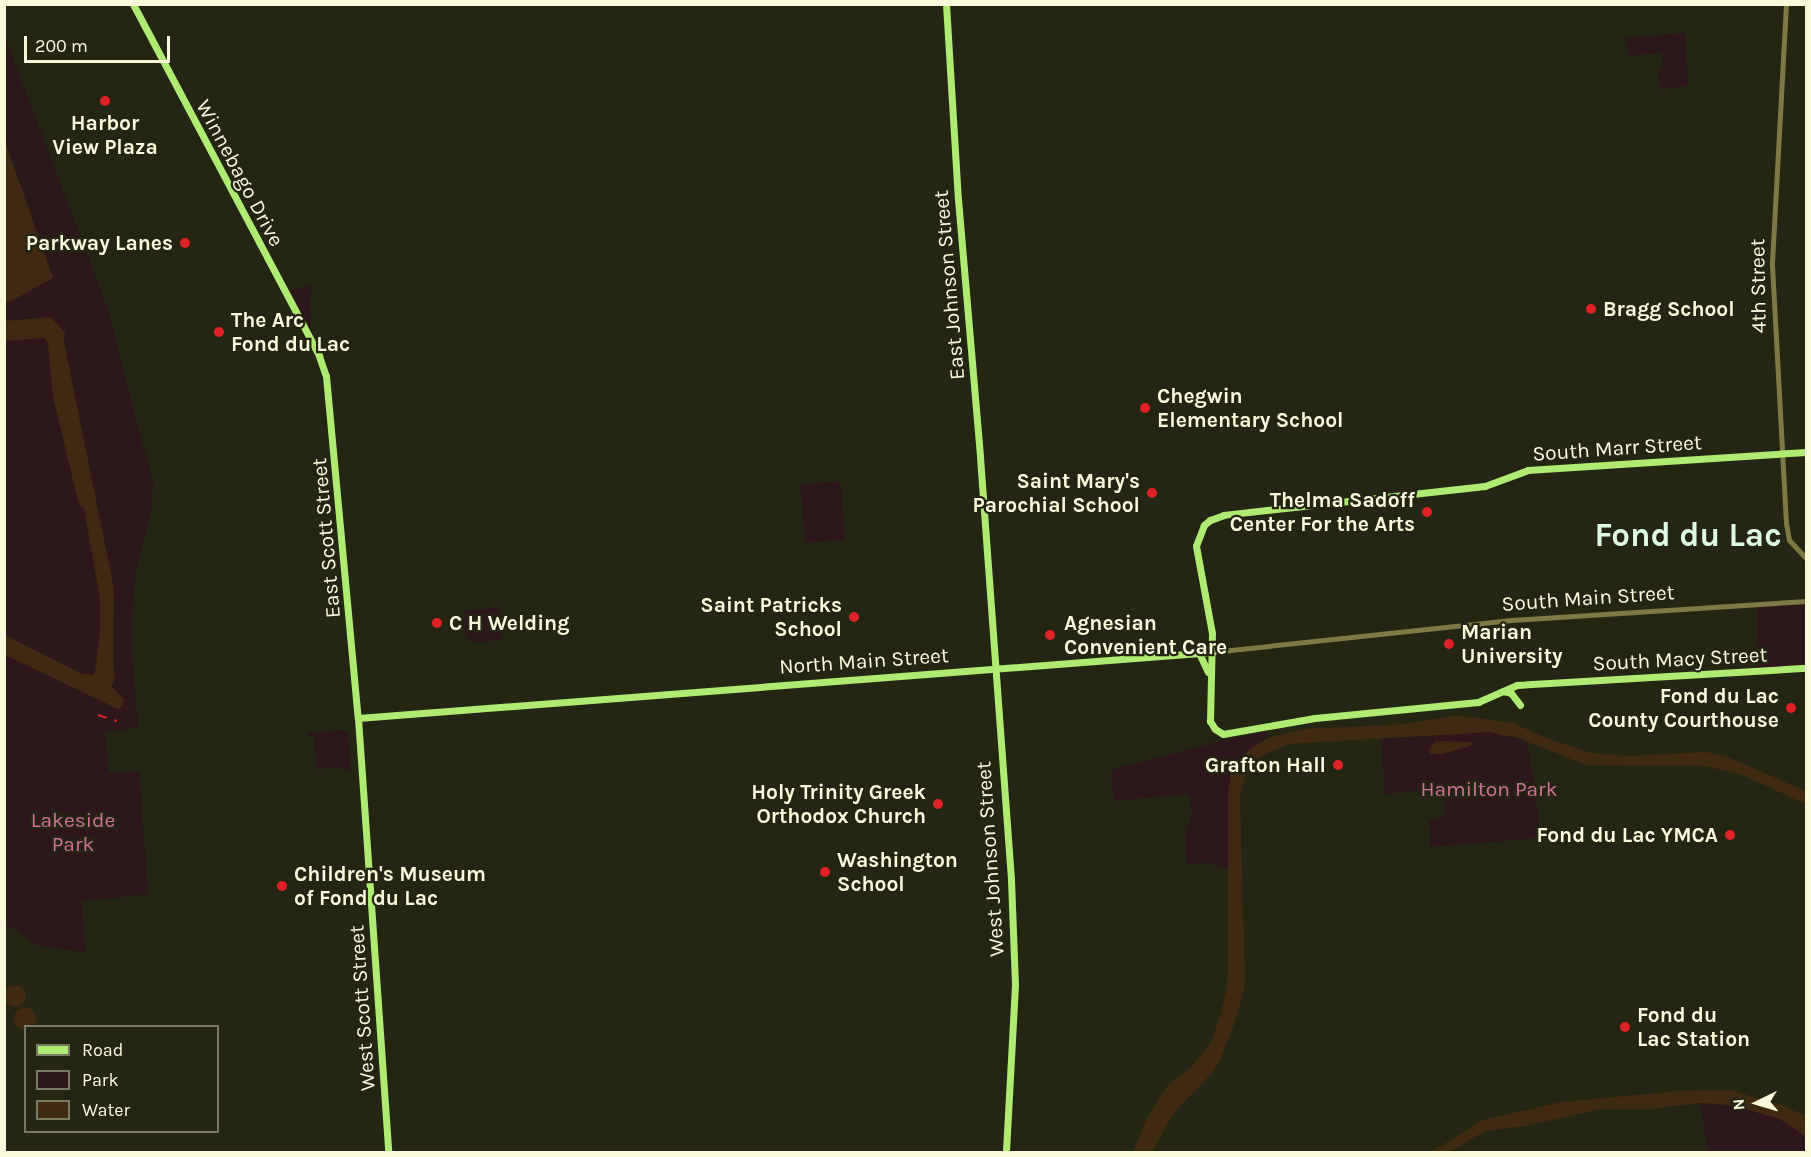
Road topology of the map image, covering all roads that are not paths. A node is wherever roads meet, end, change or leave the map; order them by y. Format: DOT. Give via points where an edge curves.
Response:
graph roads {
  1 [pos="133,4"];
  2 [pos="946,4"];
  3 [pos="1786,4"];
  4 [pos="319,356"];
  5 [pos="1806,452"];
  6 [pos="1782,454"];
  7 [pos="1806,558"];
  8 [pos="988,563"];
  9 [pos="1806,601"];
  10 [pos="1212,633"];
  11 [pos="1372,634"];
  12 [pos="1212,652"];
  13 [pos="1197,653"];
  14 [pos="993,668"];
  15 [pos="1806,668"];
  16 [pos="1209,684"];
  17 [pos="1501,692"];
  18 [pos="1520,705"];
  19 [pos="358,718"];
  20 [pos="388,1152"];
  21 [pos="1006,1152"];
  1 -- 4 [label="main road, Winnebago Drive"];
  2 -- 8 [label="main road, East Johnson Street"];
  3 -- 6 [label="street, 4th Street" via="1772,265"];
  4 -- 19 [label="main road, East Scott Street" via="330,397"];
  5 -- 6 [label="main road, South Marr Street"];
  6 -- 7 [label="street, 4th Street" via="1789,540"];
  6 -- 10 [label="main road, South Marr Street" via="1528,470 1485,486 1219,516 1204,525 1196,546"];
  8 -- 14 [label="main road, West Johnson Street"];
  9 -- 11 [label="street, South Main Street" via="1528,618"];
  10 -- 12 [label="main road"];
  10 -- 13 [label="main road" via="1208,644"];
  11 -- 12 [label="street, North Main Street"];
  12 -- 13 [label="main road, North Main Street"];
  12 -- 16 [label="main road"];
  13 -- 14 [label="main road, North Main Street"];
  13 -- 16 [label="main road" via="1207,666"];
  14 -- 19 [label="main road, North Main Street"];
  14 -- 21 [label="main road, West Johnson Street" via="1011,880 1015,985"];
  15 -- 17 [label="main road, South Macy Street" via="1517,685"];
  16 -- 17 [label="main road, South Macy Street" via="1210,721 1219,733 1232,734 1315,718 1478,702"];
  17 -- 18 [label="main road" via="1511,693"];
  19 -- 20 [label="main road, West Scott Street"];
}
